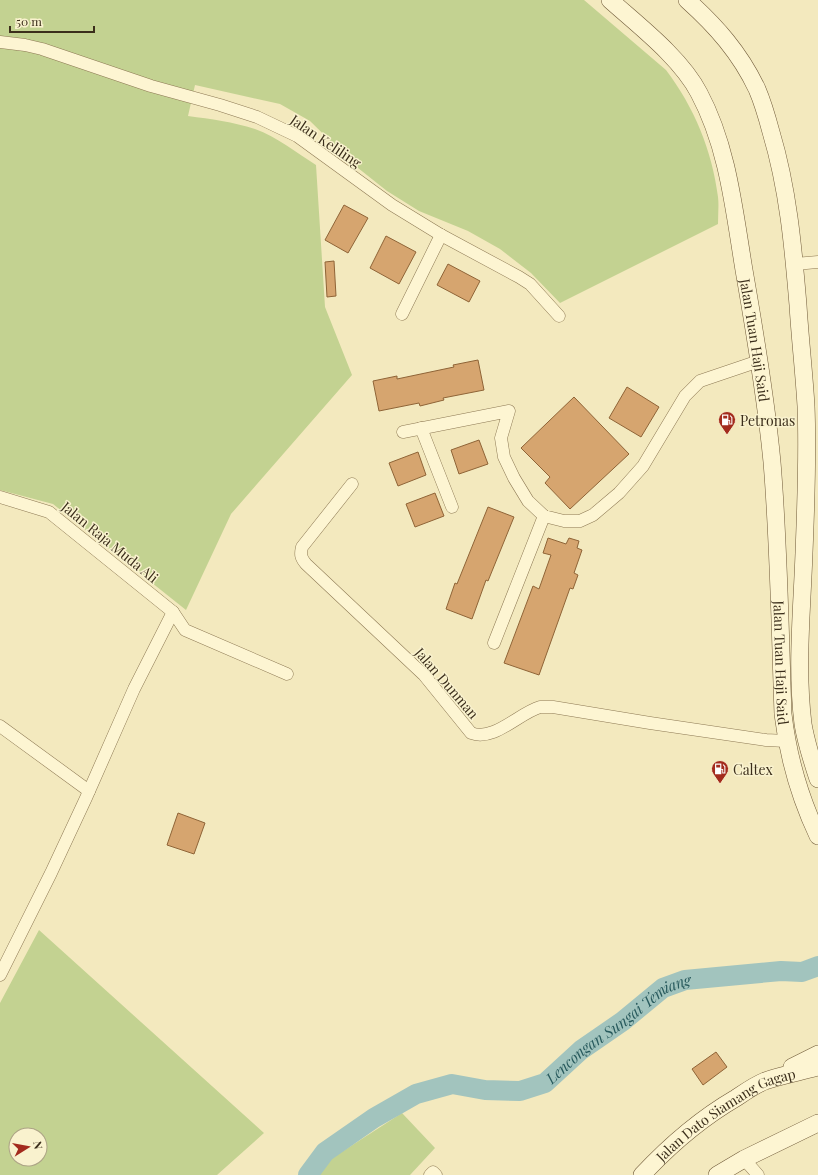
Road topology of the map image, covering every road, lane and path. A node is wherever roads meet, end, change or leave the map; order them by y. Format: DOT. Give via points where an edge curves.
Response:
graph roads {
  1 [pos="610,0"];
  2 [pos="687,0"];
  3 [pos="0,42"];
  4 [pos="441,235"];
  5 [pos="818,262"];
  6 [pos="794,264"];
  7 [pos="402,314"];
  8 [pos="559,316"];
  9 [pos="759,361"];
  10 [pos="421,428"];
  11 [pos="403,432"];
  12 [pos="352,484"];
  13 [pos="0,497"];
  14 [pos="452,507"];
  15 [pos="544,516"];
  16 [pos="172,612"];
  17 [pos="494,643"];
  18 [pos="288,674"];
  19 [pos="0,726"];
  20 [pos="786,741"];
  21 [pos="818,779"];
  22 [pos="89,791"];
  23 [pos="818,836"];
  24 [pos="0,975"];
  25 [pos="818,1054"];
  26 [pos="818,1068"];
  27 [pos="764,1082"];
  28 [pos="818,1124"];
  29 [pos="744,1159"];
  30 [pos="642,1175"];
  31 [pos="717,1175"];
  32 [pos="758,1175"];
  1 -- 9 [label="main road, Jalan Tuan Haji Said" via="654,39 682,69 699,92 714,127 733,201"];
  2 -- 6 [label="main road, Jalan Tuan Haji Said" via="724,36 741,59 758,90 784,180"];
  3 -- 4 [label="street, Jalan Keliling" via="42,49 151,86 257,117 297,136 392,205"];
  4 -- 7 [label="street"];
  4 -- 8 [label="street, Jalan Keliling" via="530,284"];
  5 -- 6 [label="street"];
  6 -- 21 [label="main road, Jalan Tuan Haji Said" via="806,405 800,686 803,726"];
  9 -- 15 [label="street" via="700,381 685,396 643,466 620,493 593,515 580,522 564,522"];
  9 -- 20 [label="main road, Jalan Tuan Haji Said" via="772,462"];
  10 -- 11 [label="street"];
  10 -- 14 [label="street"];
  10 -- 15 [label="street" via="509,411 501,438 504,457 528,501"];
  12 -- 20 [label="street, Jalan Dunman" via="302,547 302,558 424,675 471,733 478,736 486,735 530,712 553,706 672,726"];
  13 -- 16 [label="street, Jalan Raja Muda Ali" via="49,512"];
  15 -- 17 [label="street"];
  16 -- 18 [label="street, Jalan Raja Muda Ali" via="185,630"];
  16 -- 22 [label="street" via="134,689"];
  19 -- 22 [label="street"];
  20 -- 23 [label="main road, Jalan Tuan Haji Said" via="809,818"];
  22 -- 24 [label="street"];
  25 -- 27 [label="main road"];
  26 -- 27 [label="main road, Jalan Dato Siamang Gagap"];
  27 -- 30 [label="main road, Jalan Dato Siamang Gagap" via="707,1116"];
  28 -- 29 [label="main road"];
  29 -- 31 [label="main road"];
  29 -- 32 [label="street"];
}
